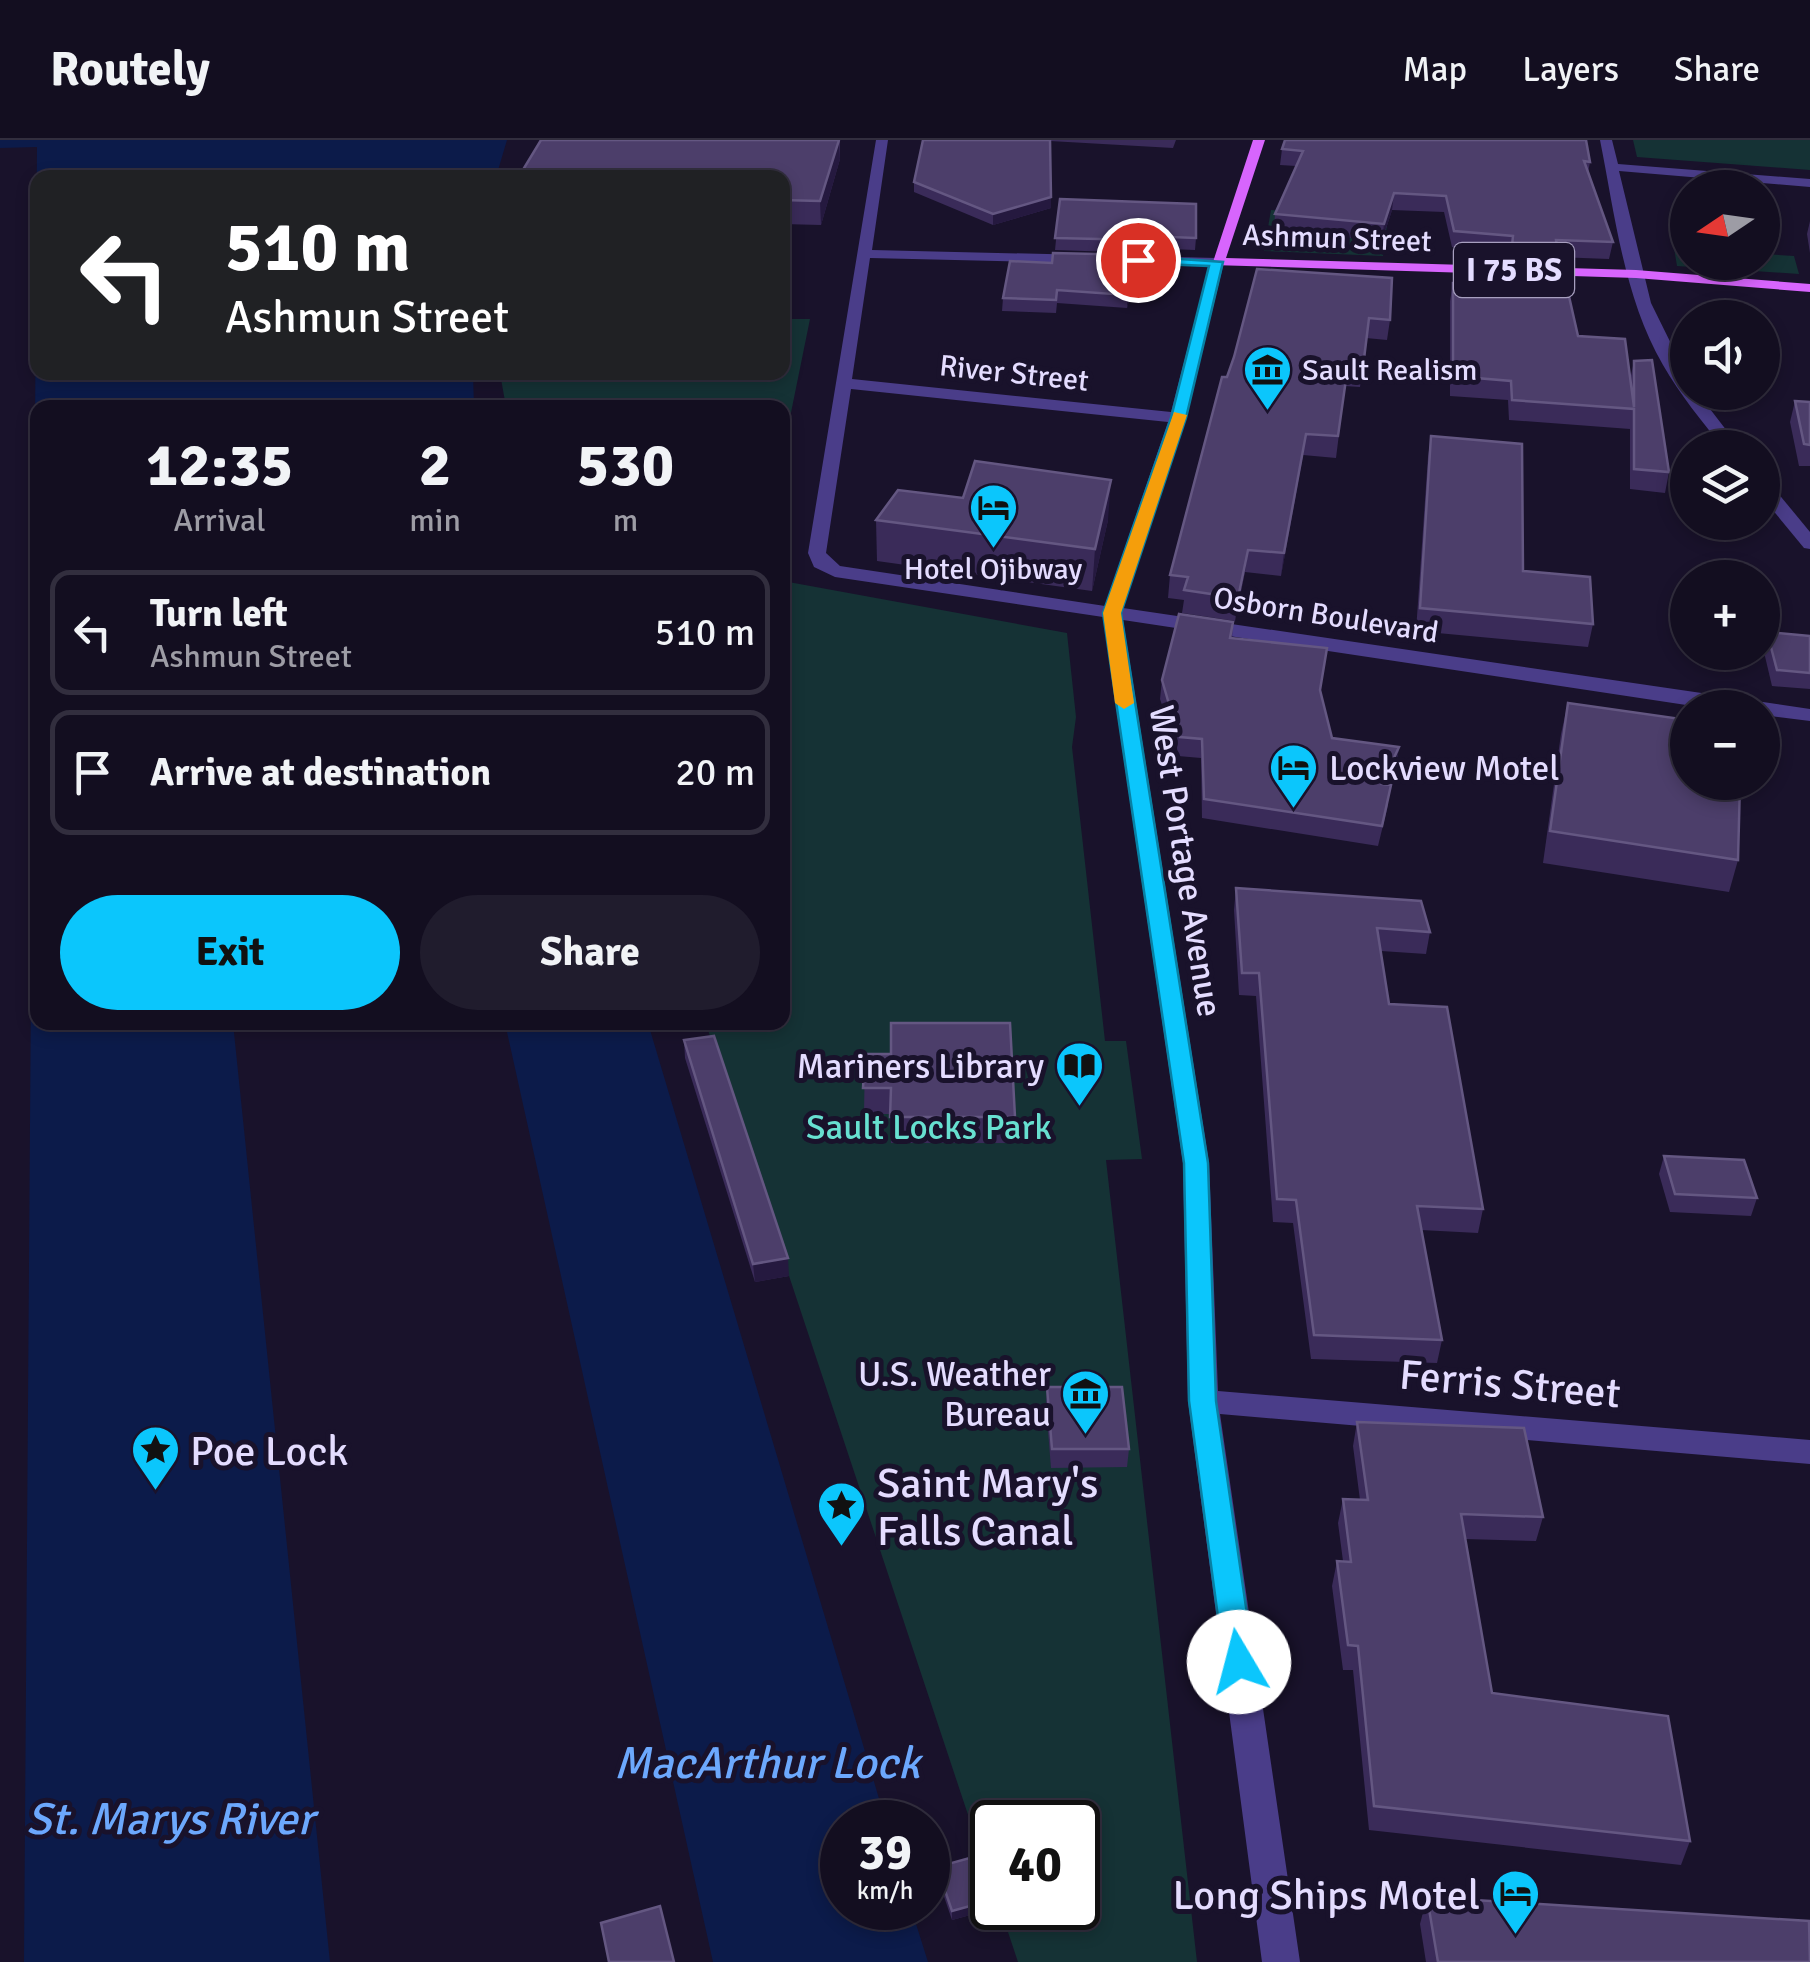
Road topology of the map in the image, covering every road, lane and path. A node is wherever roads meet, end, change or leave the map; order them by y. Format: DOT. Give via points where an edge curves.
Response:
graph roads {
  1 [pos="882,140"];
  2 [pos="1259,140"];
  3 [pos="1606,140"];
  4 [pos="1612,167"];
  5 [pos="1810,183"];
  6 [pos="862,254"];
  7 [pos="1217,262"];
  8 [pos="1636,274"];
  9 [pos="1810,288"];
  10 [pos="1670,367"];
  11 [pos="844,383"];
  12 [pos="1702,410"];
  13 [pos="1178,418"];
  14 [pos="1718,430"];
  15 [pos="1780,507"];
  16 [pos="1810,544"];
  17 [pos="1112,613"];
  18 [pos="1670,696"];
  19 [pos="1780,711"];
  20 [pos="1810,715"];
  21 [pos="1202,1401"];
  22 [pos="1810,1452"];
  23 [pos="1280,1962"];
  1 -- 6 [label="street"];
  2 -- 7 [label="main road"];
  3 -- 4 [label="street"];
  4 -- 5 [label="street"];
  4 -- 8 [label="street"];
  6 -- 7 [label="street, Ashmun Street"];
  6 -- 11 [label="street"];
  7 -- 8 [label="main road, Ashmun Street / I 75 BS"];
  7 -- 13 [label="street, West Portage Avenue"];
  8 -- 9 [label="main road, Ashmun Street / I 75 BS"];
  8 -- 10 [label="street"];
  11 -- 13 [label="street, River Street"];
  11 -- 17 [label="street, Osborn Boulevard" via="817,553 822,563 835,571"];
  12 -- 14 [label="street"];
  13 -- 17 [label="street, West Portage Avenue"];
  15 -- 16 [label="street"];
  17 -- 18 [label="street, Osborn Boulevard"];
  17 -- 21 [label="street, West Portage Avenue" via="1196,1163"];
  19 -- 20 [label="street"];
  21 -- 22 [label="street, Ferris Street"];
  21 -- 23 [label="street, West Portage Avenue"];
}
